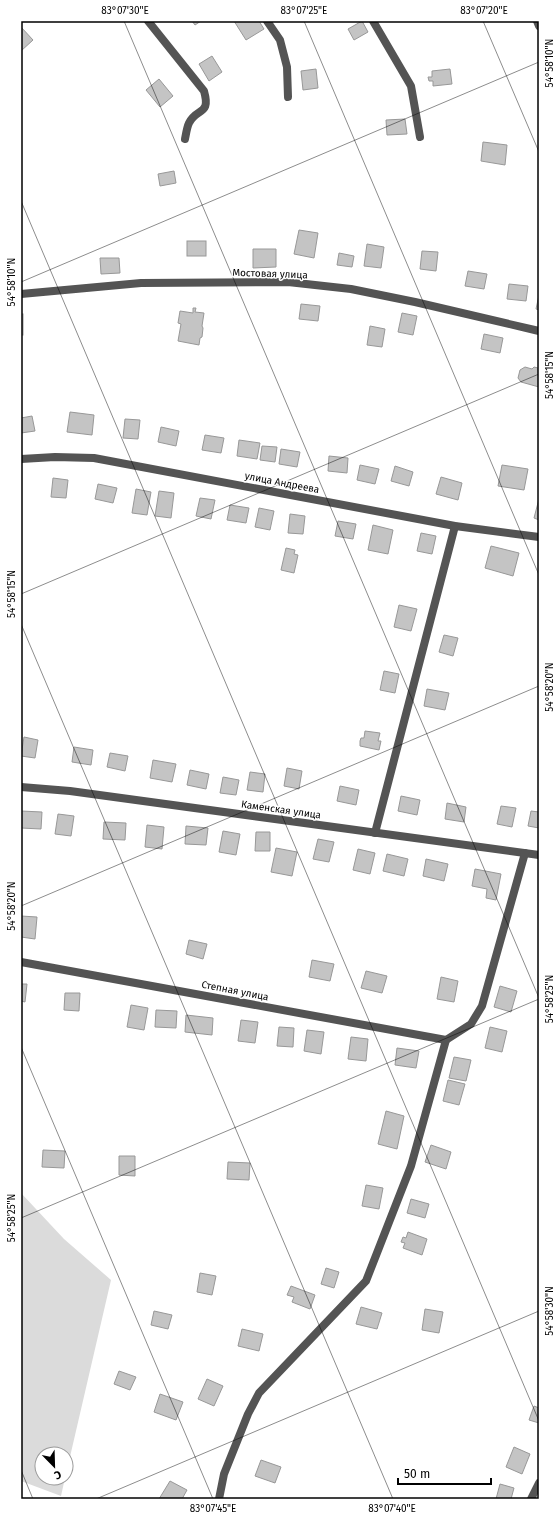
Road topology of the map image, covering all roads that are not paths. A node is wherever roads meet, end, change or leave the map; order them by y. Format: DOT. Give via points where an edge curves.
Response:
graph roads {
  1 [pos="148,21"];
  2 [pos="267,21"];
  3 [pos="373,21"];
  4 [pos="537,21"];
  5 [pos="539,26"];
  6 [pos="288,98"];
  7 [pos="420,137"];
  8 [pos="185,139"];
  9 [pos="21,294"];
  10 [pos="539,331"];
  11 [pos="21,459"];
  12 [pos="455,526"];
  13 [pos="539,537"];
  14 [pos="21,787"];
  15 [pos="375,833"];
  16 [pos="525,852"];
  17 [pos="539,855"];
  18 [pos="21,962"];
  19 [pos="446,1040"];
  20 [pos="539,1483"];
  21 [pos="219,1499"];
  22 [pos="531,1499"];
  1 -- 8 [label="street" via="204,91 207,102 203,110 189,122"];
  2 -- 6 [label="street" via="280,40 286,60"];
  3 -- 7 [label="street" via="411,86"];
  4 -- 5 [label="street"];
  9 -- 10 [label="street, Мостовая улица" via="141,283 288,282 352,289"];
  11 -- 12 [label="street, улица Андреева" via="94,458"];
  12 -- 13 [label="street, улица Андреева"];
  12 -- 15 [label="street"];
  14 -- 15 [label="street, Каменская улица" via="70,791"];
  15 -- 16 [label="street, Каменская улица"];
  16 -- 17 [label="street, Каменская улица"];
  16 -- 19 [label="street" via="482,1006 471,1024"];
  18 -- 19 [label="street, Степная улица"];
  19 -- 21 [label="street" via="411,1166 366,1281 259,1393 224,1474"];
  20 -- 22 [label="street"];
}
